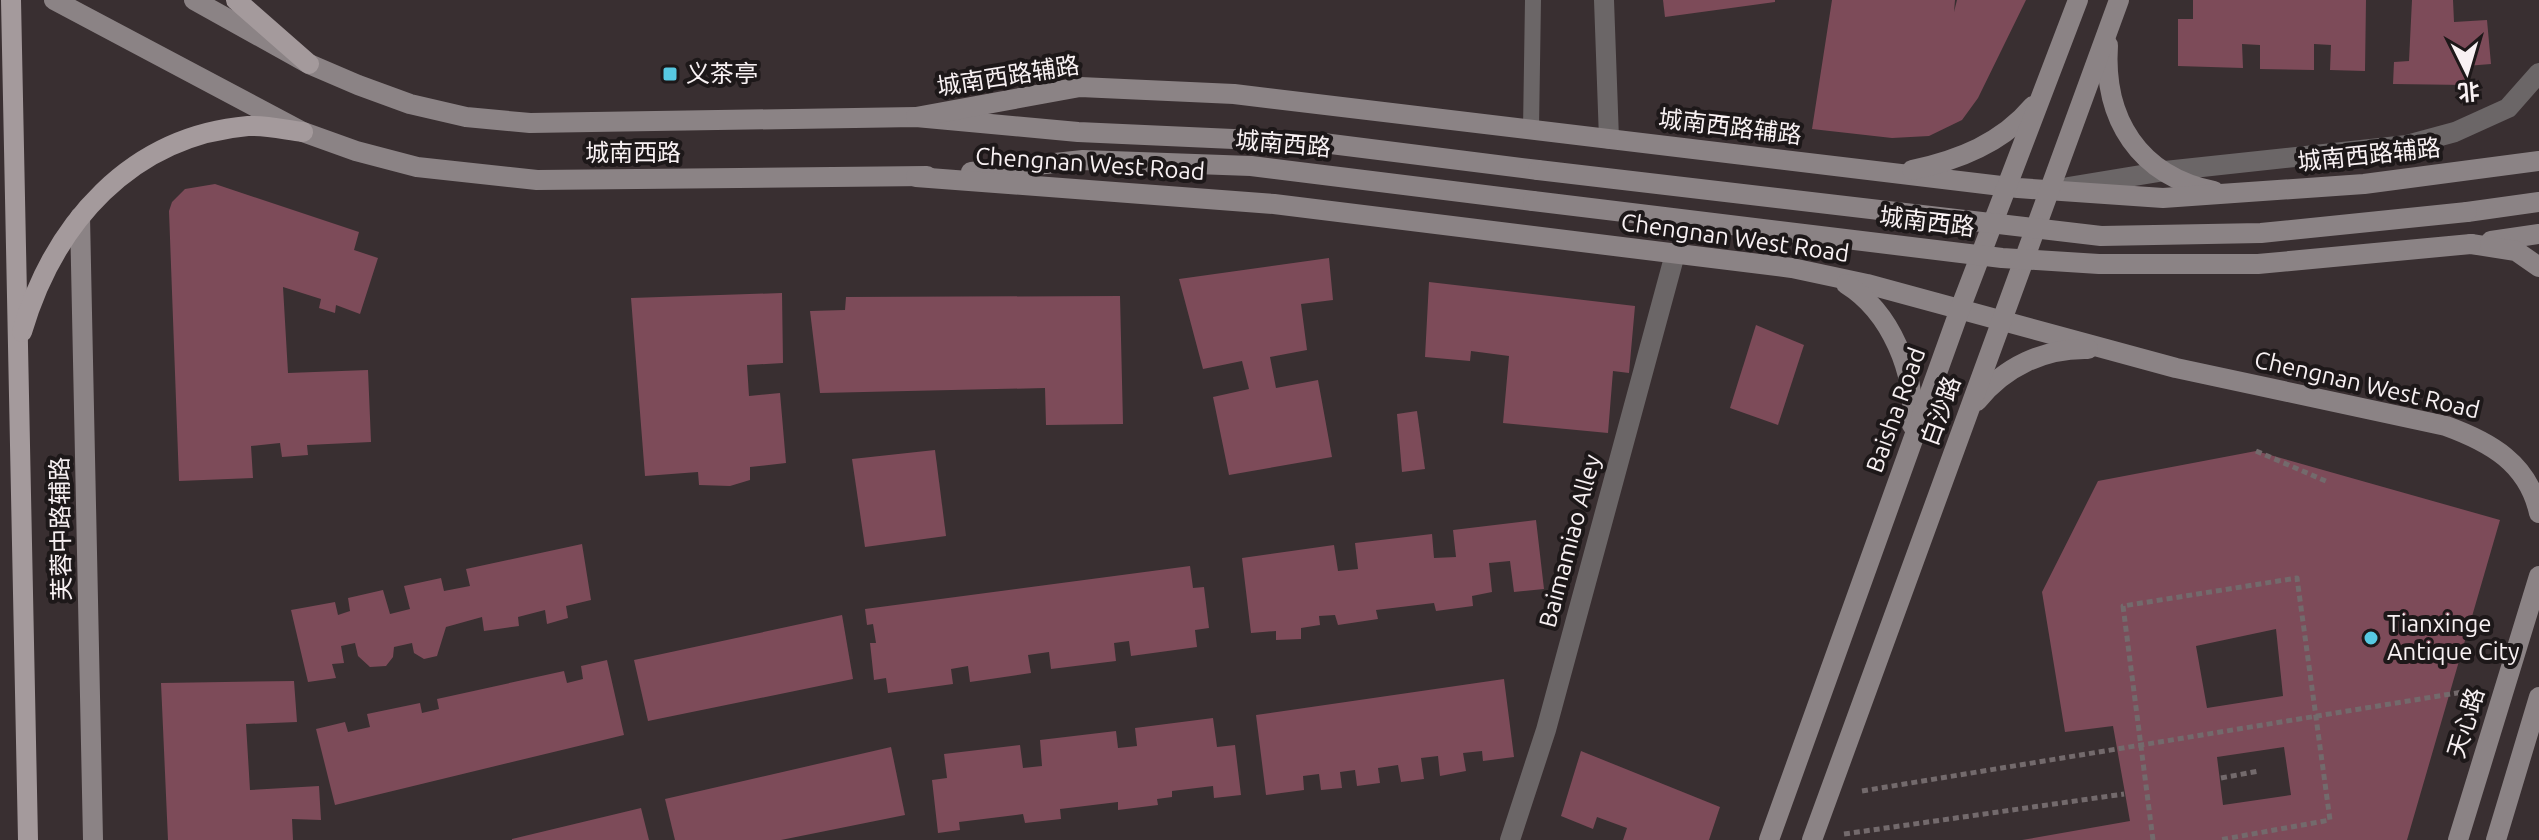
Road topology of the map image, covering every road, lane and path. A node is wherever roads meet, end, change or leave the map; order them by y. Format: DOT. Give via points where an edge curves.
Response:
graph roads {
  1 [pos="11,0"];
  2 [pos="54,0"];
  3 [pos="194,0"];
  4 [pos="236,0"];
  5 [pos="1533,0"];
  6 [pos="1604,0"];
  7 [pos="2078,0"];
  8 [pos="2119,0"];
  9 [pos="2110,26"];
  10 [pos="309,64"];
  11 [pos="2539,73"];
  12 [pos="2041,96"];
  13 [pos="916,117"];
  14 [pos="1531,129"];
  15 [pos="303,132"];
  16 [pos="1609,139"];
  17 [pos="2539,161"];
  18 [pos="2165,171"];
  19 [pos="1896,173"];
  20 [pos="916,177"];
  21 [pos="2007,186"];
  22 [pos="2048,191"];
  23 [pos="2238,194"];
  24 [pos="2539,202"];
  25 [pos="80,217"];
  26 [pos="2539,234"];
  27 [pos="2471,244"];
  28 [pos="1675,254"];
  29 [pos="2539,267"];
  30 [pos="1832,275"];
  31 [pos="1960,309"];
  32 [pos="2001,321"];
  33 [pos="17,351"];
  34 [pos="2115,351"];
  35 [pos="1967,414"];
  36 [pos="1911,445"];
  37 [pos="2256,451"];
  38 [pos="2328,482"];
  39 [pos="2539,513"];
  40 [pos="2539,576"];
  41 [pos="2505,685"];
  42 [pos="2539,697"];
  43 [pos="2317,719"];
  44 [pos="2141,748"];
  45 [pos="2259,771"];
  46 [pos="2221,778"];
  47 [pos="2124,794"];
  48 [pos="1829,796"];
  49 [pos="1812,839"];
  50 [pos="28,840"];
  51 [pos="93,840"];
  52 [pos="1510,840"];
  53 [pos="1769,840"];
  54 [pos="2153,840"];
  55 [pos="2219,840"];
  56 [pos="2458,840"];
  57 [pos="2496,840"];
  1 -- 33 [label="main road"];
  2 -- 15 [label="main road, 城南西路"];
  3 -- 10 [label="main road, 城南西路"];
  4 -- 10 [label="main road"];
  5 -- 14 [label="lane"];
  6 -- 16 [label="street"];
  7 -- 12 [label="main road, Baisha Road"];
  8 -- 9 [label="main road, 白沙路"];
  9 -- 18 [label="main road" via="2109,87 2118,119 2129,141"];
  9 -- 22 [label="main road, 白沙路"];
  10 -- 13 [label="main road, 城南西路" via="410,104 466,117 530,123"];
  11 -- 18 [label="street" via="2508,108 2455,132 2407,145"];
  12 -- 19 [label="main road" via="2008,130 1981,148"];
  12 -- 21 [label="main road, Baisha Road"];
  13 -- 14 [label="main road, 城南西路辅路" via="1080,87 1247,95"];
  13 -- 24 [label="main road, 城南西路, bridge" via="1078,132 1323,143 2101,236 2261,233"];
  14 -- 16 [label="main road, 城南西路辅路"];
  15 -- 20 [label="main road, 城南西路" via="417,167 508,178"];
  15 -- 25 [label="main road" via="251,126 172,142 134,163"];
  16 -- 19 [label="main road, 城南西路辅路"];
  17 -- 23 [label="main road, 城南西路辅路"];
  18 -- 22 [label="street"];
  18 -- 23 [label="main road" via="2209,190"];
  19 -- 21 [label="main road, 城南西路辅路"];
  20 -- 27 [label="main road, 城南西路, bridge" via="1083,160 1169,162 1362,178 2002,258 2099,264 2258,264"];
  20 -- 28 [label="main road, Chengnan West Road" via="1274,204"];
  21 -- 22 [label="main road, 城南西路辅路"];
  21 -- 31 [label="main road, Baisha Road"];
  22 -- 23 [label="main road, 城南西路辅路" via="2163,198"];
  22 -- 32 [label="main road, 白沙路"];
  25 -- 33 [label="main road" via="30,304"];
  25 -- 51 [label="main road, 芙蓉中路辅路"];
  26 -- 27 [label="main road, 城南西路"];
  27 -- 29 [label="main road" via="2516,251"];
  28 -- 30 [label="main road, Chengnan West Road"];
  28 -- 52 [label="street, Baimamiao Alley" via="1546,730"];
  30 -- 31 [label="main road, Chengnan West Road"];
  30 -- 36 [label="main road" via="1880,314 1897,346 1913,410"];
  31 -- 32 [label="main road, Chengnan West Road"];
  31 -- 36 [label="main road, Baisha Road"];
  32 -- 34 [label="main road, Chengnan West Road"];
  32 -- 35 [label="main road, 白沙路"];
  33 -- 50 [label="main road"];
  34 -- 35 [label="main road" via="2083,349 2017,364 1990,385"];
  34 -- 39 [label="main road, Chengnan West Road" via="2446,426 2485,440 2513,462"];
  35 -- 48 [label="main road, 白沙路"];
  36 -- 53 [label="main road, Baisha Road"];
  37 -- 38 [label="path"];
  40 -- 41 [label="main road, 天心路"];
  41 -- 43 [label="path"];
  41 -- 56 [label="main road, 天心路"];
  42 -- 57 [label="main road"];
  43 -- 44 [label="path"];
  43 -- 44 [label="path" via="2297,578 2123,606"];
  43 -- 55 [label="path" via="2330,820"];
  44 -- 48 [label="path"];
  44 -- 54 [label="path"];
  45 -- 46 [label="path"];
  47 -- 49 [label="path"];
  48 -- 49 [label="main road, 白沙路"];
}
